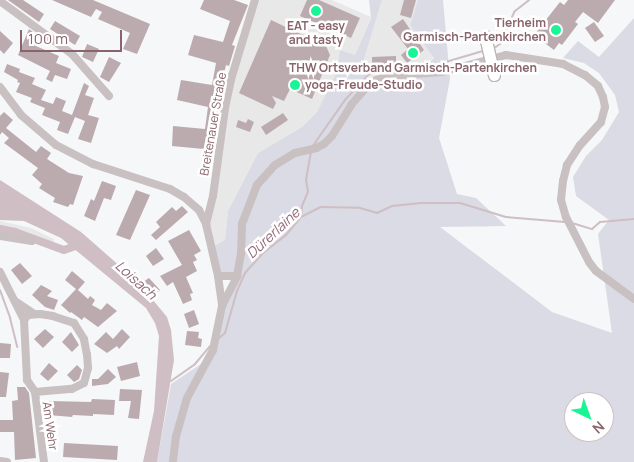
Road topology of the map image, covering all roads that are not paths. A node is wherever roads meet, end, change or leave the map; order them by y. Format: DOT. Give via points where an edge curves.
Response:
graph roads {
  1 [pos="255,0"];
  2 [pos="0,2"];
  3 [pos="485,36"];
  4 [pos="494,75"];
  5 [pos="0,87"];
  6 [pos="109,96"];
  7 [pos="206,224"];
  8 [pos="0,236"];
  9 [pos="32,241"];
  10 [pos="0,272"];
  11 [pos="218,276"];
  12 [pos="237,276"];
  13 [pos="634,299"];
  14 [pos="14,300"];
  15 [pos="222,306"];
  16 [pos="34,314"];
  17 [pos="24,320"];
  18 [pos="34,392"];
  19 [pos="0,461"];
  20 [pos="7,462"];
  21 [pos="44,462"];
  22 [pos="173,462"];
  1 -- 7 [label="street, Breitenauer Straße" via="230,84"];
  2 -- 6 [label="street" via="72,54"];
  3 -- 4 [label="main road, bridge"];
  5 -- 7 [label="street" via="21,114 56,145 93,164 170,189 199,210"];
  7 -- 11 [label="street"];
  8 -- 9 [label="street"];
  10 -- 14 [label="street, Am Wehr"];
  11 -- 12 [label="street"];
  11 -- 15 [label="street"];
  12 -- 13 [label="street" via="242,224 257,185 274,165 312,149 332,136 351,105 371,82 387,76 442,72 506,55 551,61 585,75 598,86 604,97 601,122 573,155 564,173 561,191 566,217 596,271"];
  12 -- 15 [label="street"];
  14 -- 16 [label="street, Am Wehr"];
  14 -- 17 [label="street, Am Wehr"];
  15 -- 22 [label="street" via="213,350 186,398"];
  16 -- 17 [label="street"];
  16 -- 18 [label="street, Am Wehr" via="74,323 84,339 88,368 84,383 79,386"];
  17 -- 18 [label="street, Am Wehr" via="26,380"];
  18 -- 21 [label="street, Am Wehr"];
  19 -- 20 [label="street"];
}
